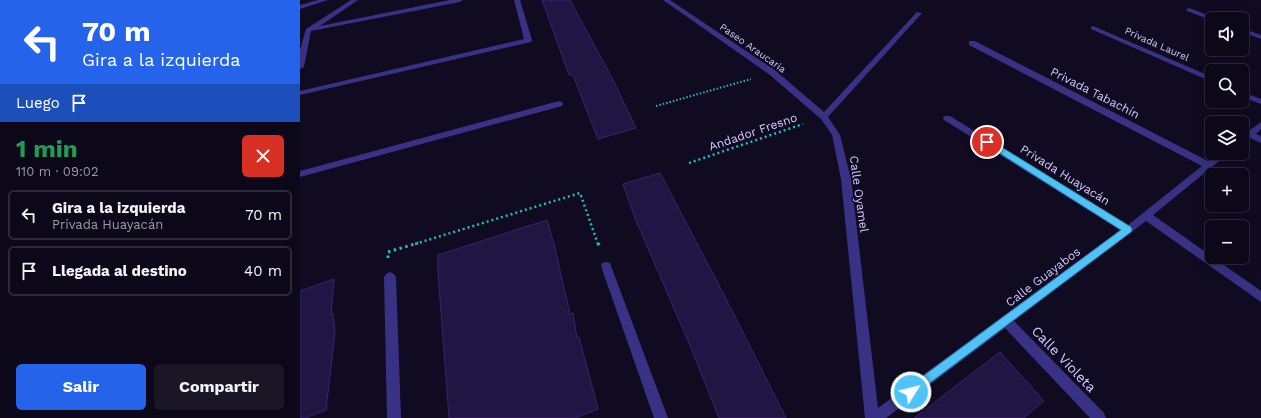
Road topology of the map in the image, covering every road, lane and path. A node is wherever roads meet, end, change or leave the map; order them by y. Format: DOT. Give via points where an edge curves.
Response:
graph roads {
  1 [pos="325,0"];
  2 [pos="355,0"];
  3 [pos="460,0"];
  4 [pos="517,0"];
  5 [pos="666,0"];
  6 [pos="300,7"];
  7 [pos="1189,10"];
  8 [pos="919,13"];
  9 [pos="1205,16"];
  10 [pos="1093,28"];
  11 [pos="308,30"];
  12 [pos="1249,33"];
  13 [pos="1261,37"];
  14 [pos="972,43"];
  15 [pos="300,68"];
  16 [pos="1205,77"];
  17 [pos="753,79"];
  18 [pos="300,93"];
  19 [pos="1249,97"];
  20 [pos="1261,102"];
  21 [pos="559,104"];
  22 [pos="656,106"];
  23 [pos="824,117"];
  24 [pos="948,118"];
  25 [pos="1261,125"];
  26 [pos="1249,135"];
  27 [pos="1249,138"];
  28 [pos="1261,140"];
  29 [pos="1215,160"];
  30 [pos="689,163"];
  31 [pos="1208,165"];
  32 [pos="300,174"];
  33 [pos="1145,215"];
  34 [pos="1128,230"];
  35 [pos="606,266"];
  36 [pos="390,277"];
  37 [pos="1261,297"];
  38 [pos="1006,321"];
  39 [pos="394,418"];
  40 [pos="660,418"];
  41 [pos="872,418"];
  42 [pos="875,418"];
  43 [pos="1099,418"];
  1 -- 6 [label="street"];
  2 -- 11 [label="street"];
  3 -- 11 [label="street"];
  4 -- 18 [label="street" via="528,40"];
  5 -- 23 [label="street, Paseo Araucaria" via="773,73"];
  7 -- 9 [label="street"];
  8 -- 23 [label="street"];
  10 -- 16 [label="street, Privada Laurel"];
  11 -- 15 [label="street"];
  12 -- 13 [label="street"];
  14 -- 31 [label="street, Privada Tabachín"];
  17 -- 22 [label="path"];
  19 -- 20 [label="street"];
  21 -- 32 [label="street"];
  23 -- 30 [label="path, Andador Fresno"];
  23 -- 41 [label="street, Calle Oyamel" via="836,135 846,179"];
  24 -- 34 [label="street, Privada Huayacán"];
  25 -- 26 [label="street"];
  27 -- 28 [label="street"];
  29 -- 31 [label="street, Calle Guayabos"];
  31 -- 33 [label="street, Calle Guayabos"];
  33 -- 34 [label="street, Calle Guayabos"];
  33 -- 37 [label="street"];
  34 -- 38 [label="street, Calle Guayabos"];
  35 -- 36 [label="path" via="580,193 388,252"];
  35 -- 40 [label="street"];
  36 -- 39 [label="street"];
  38 -- 42 [label="street, Calle Guayabos"];
  38 -- 43 [label="street, Calle Violeta"];
}
